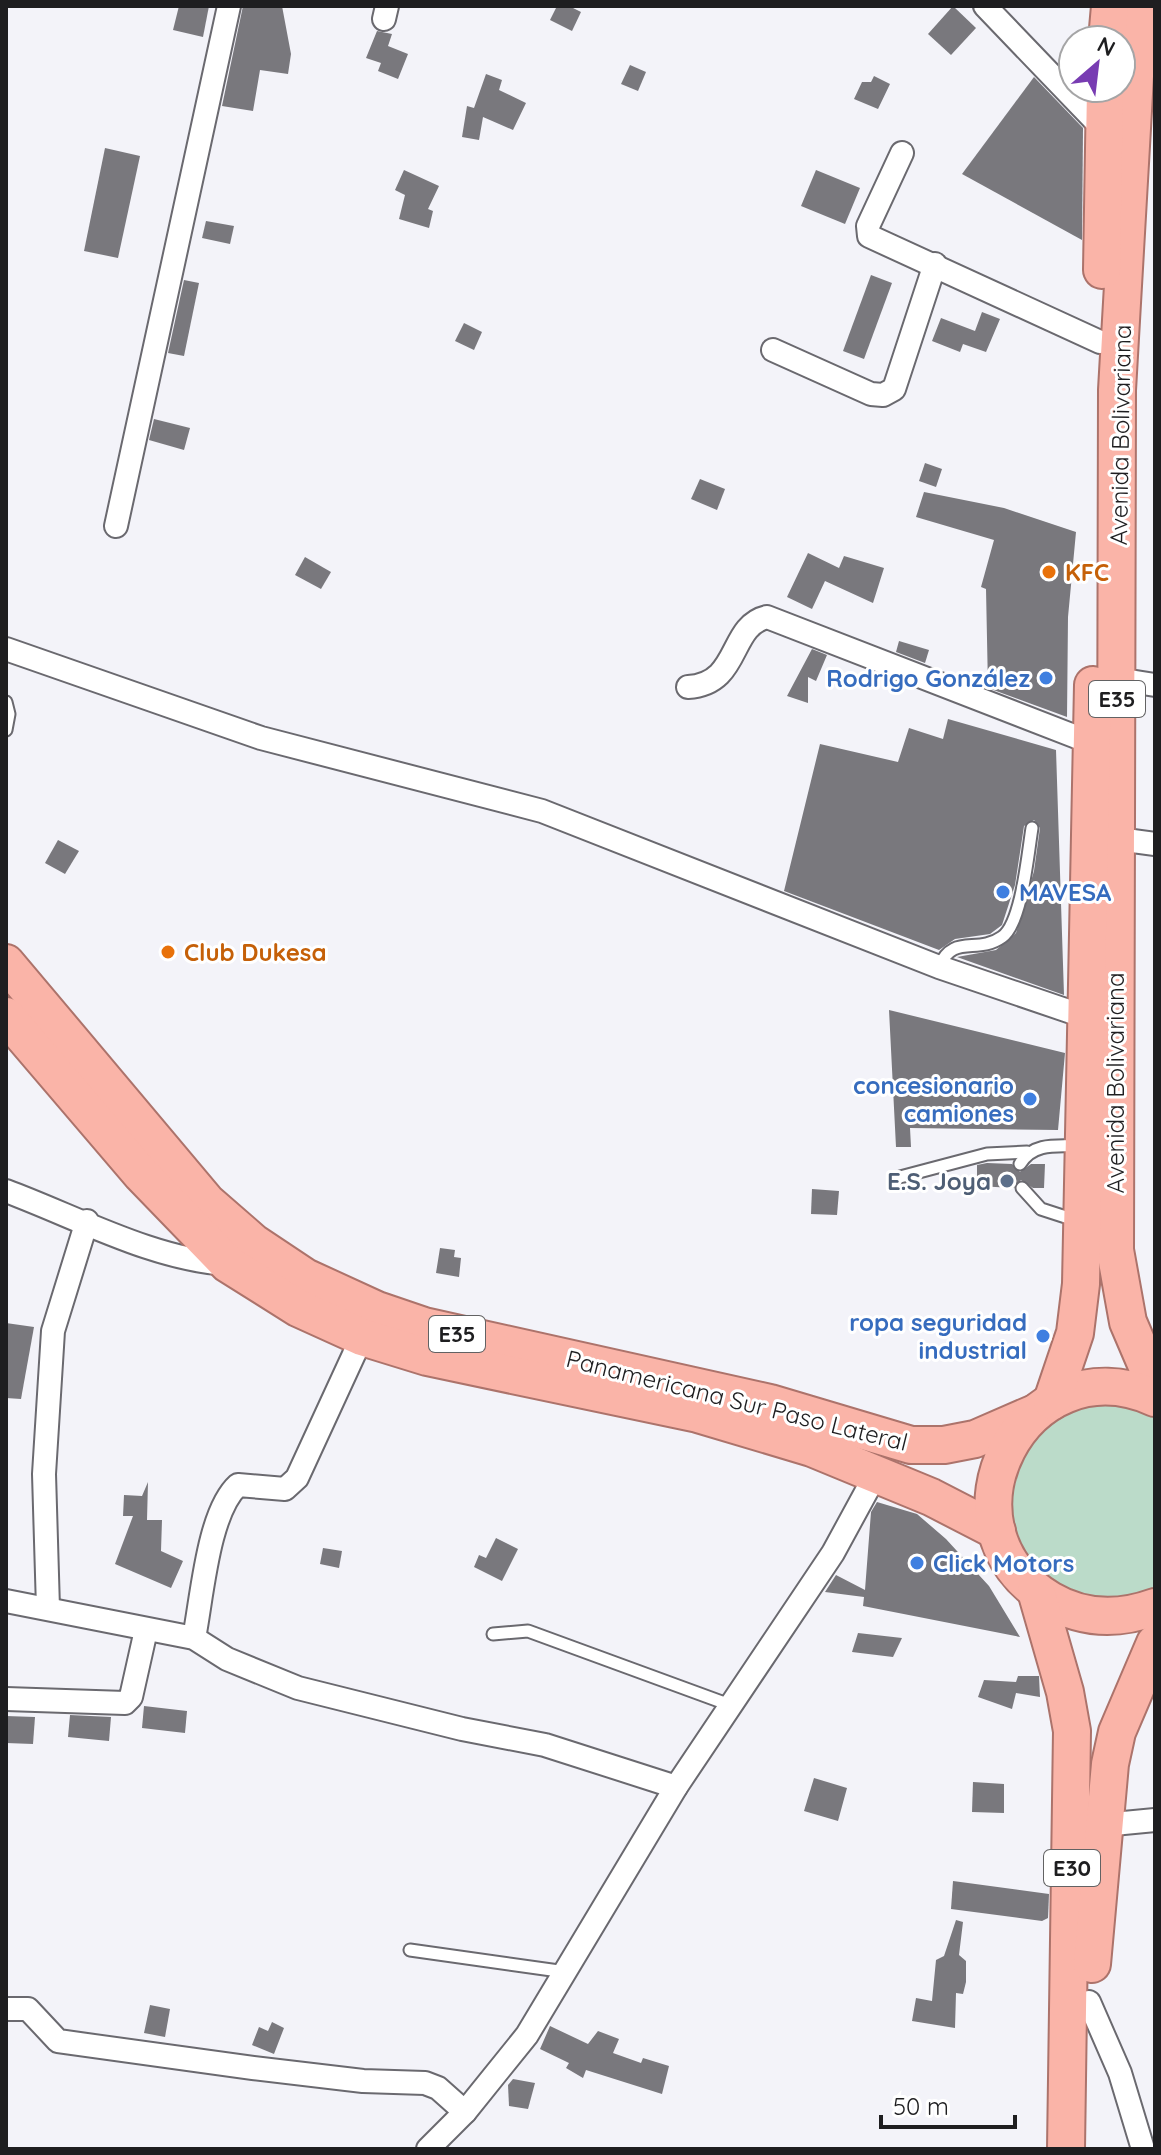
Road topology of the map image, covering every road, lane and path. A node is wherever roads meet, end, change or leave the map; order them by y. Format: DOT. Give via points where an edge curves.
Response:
graph roads {
  1 [pos="229,6"];
  2 [pos="985,6"];
  3 [pos="1139,6"];
  4 [pos="1105,104"];
  5 [pos="1104,130"];
  6 [pos="902,153"];
  7 [pos="935,264"];
  8 [pos="1100,342"];
  9 [pos="773,350"];
  10 [pos="116,526"];
  11 [pos="6,649"];
  12 [pos="1117,679"];
  13 [pos="1155,685"];
  14 [pos="688,687"];
  15 [pos="6,702"];
  16 [pos="6,730"];
  17 [pos="1092,743"];
  18 [pos="1032,828"];
  19 [pos="1118,839"];
  20 [pos="1155,844"];
  21 [pos="6,963"];
  22 [pos="939,967"];
  23 [pos="6,1016"];
  24 [pos="1086,1017"];
  25 [pos="1085,1146"];
  26 [pos="1027,1152"];
  27 [pos="1020,1164"];
  28 [pos="900,1177"];
  29 [pos="1022,1188"];
  30 [pos="6,1191"];
  31 [pos="87,1221"];
  32 [pos="1083,1223"];
  33 [pos="228,1264"];
  34 [pos="362,1337"];
  35 [pos="1155,1385"];
  36 [pos="1155,1398"];
  37 [pos="1043,1407"];
  38 [pos="876,1474"];
  39 [pos="997,1531"];
  40 [pos="1036,1591"];
  41 [pos="6,1601"];
  42 [pos="1155,1607"];
  43 [pos="48,1608"];
  44 [pos="146,1630"];
  45 [pos="493,1634"];
  46 [pos="194,1638"];
  47 [pos="1155,1643"];
  48 [pos="6,1699"];
  49 [pos="730,1705"];
  50 [pos="676,1787"];
  51 [pos="1155,1820"];
  52 [pos="1103,1825"];
  53 [pos="410,1950"];
  54 [pos="567,1972"];
  55 [pos="1089,2002"];
  56 [pos="6,2009"];
  57 [pos="465,2112"];
  58 [pos="428,2149"];
  59 [pos="1066,2149"];
  60 [pos="1086,2149"];
  61 [pos="1143,2149"];
  1 -- 10 [label="street"];
  2 -- 5 [label="street"];
  3 -- 12 [label="highway, Avenida Bolivariana / E35" via="1117,390"];
  4 -- 5 [label="highway, Avenida Bolivariana / E35"];
  5 -- 8 [label="highway, Avenida Bolivariana / E35"];
  6 -- 7 [label="street" via="868,226 869,236"];
  7 -- 8 [label="street"];
  7 -- 9 [label="street" via="894,389 883,395"];
  8 -- 17 [label="highway, Avenida Bolivariana / E35"];
  11 -- 22 [label="street" via="261,738 542,811"];
  12 -- 13 [label="street"];
  12 -- 19 [label="highway, Avenida Bolivariana / E35"];
  14 -- 17 [label="street" via="723,673 748,627 767,617"];
  15 -- 16 [label="lane"];
  17 -- 24 [label="highway, Avenida Bolivariana / E35"];
  18 -- 22 [label="lane" via="1015,918 1003,936 954,947"];
  19 -- 20 [label="street"];
  19 -- 35 [label="highway, Avenida Bolivariana / E35" via="1115,1250 1128,1322"];
  21 -- 37 [label="highway, Panamericana Sur Paso Lateral / E35" via="207,1202 305,1277 377,1310 424,1326 770,1403 911,1445 975,1439"];
  22 -- 24 [label="street"];
  23 -- 33 [label="highway, E35" via="141,1174"];
  24 -- 25 [label="highway, Avenida Bolivariana / E35"];
  25 -- 26 [label="lane" via="1043,1146"];
  25 -- 32 [label="highway, Avenida Bolivariana / E35"];
  26 -- 27 [label="lane"];
  26 -- 28 [label="lane" via="987,1154"];
  29 -- 32 [label="lane" via="1041,1209"];
  30 -- 31 [label="street"];
  31 -- 33 [label="street" via="193,1262"];
  31 -- 43 [label="street" via="53,1331 44,1474"];
  32 -- 37 [label="highway, Avenida Bolivariana / E35" via="1079,1312"];
  33 -- 34 [label="highway, E35" via="298,1308"];
  34 -- 38 [label="highway, E35" via="427,1357 698,1414 812,1448"];
  34 -- 46 [label="street" via="297,1478 285,1489 238,1485 227,1495"];
  36 -- 37 [label="highway, E35" via="1112,1387 1082,1390"];
  37 -- 39 [label="highway, E35" via="1013,1437 998,1466 993,1498"];
  38 -- 39 [label="highway, E35"];
  38 -- 49 [label="street" via="833,1553"];
  39 -- 40 [label="highway, E35" via="1018,1574"];
  40 -- 42 [label="highway, E35" via="1065,1608 1097,1617"];
  40 -- 59 [label="highway, E30" via="1072,1731"];
  41 -- 43 [label="street"];
  43 -- 44 [label="street"];
  44 -- 46 [label="street"];
  44 -- 48 [label="street" via="131,1697 125,1703"];
  45 -- 49 [label="lane" via="528,1631"];
  46 -- 50 [label="street" via="227,1659 298,1688 545,1745"];
  47 -- 52 [label="highway, E30" via="1117,1732"];
  49 -- 50 [label="street"];
  50 -- 54 [label="street"];
  51 -- 52 [label="street"];
  52 -- 55 [label="highway, E30"];
  53 -- 54 [label="lane"];
  54 -- 57 [label="street" via="527,2035"];
  55 -- 60 [label="highway, E30"];
  55 -- 61 [label="street" via="1120,2073"];
  56 -- 57 [label="street" via="28,2009 58,2041 363,2081 425,2083"];
  57 -- 58 [label="street"];
}
